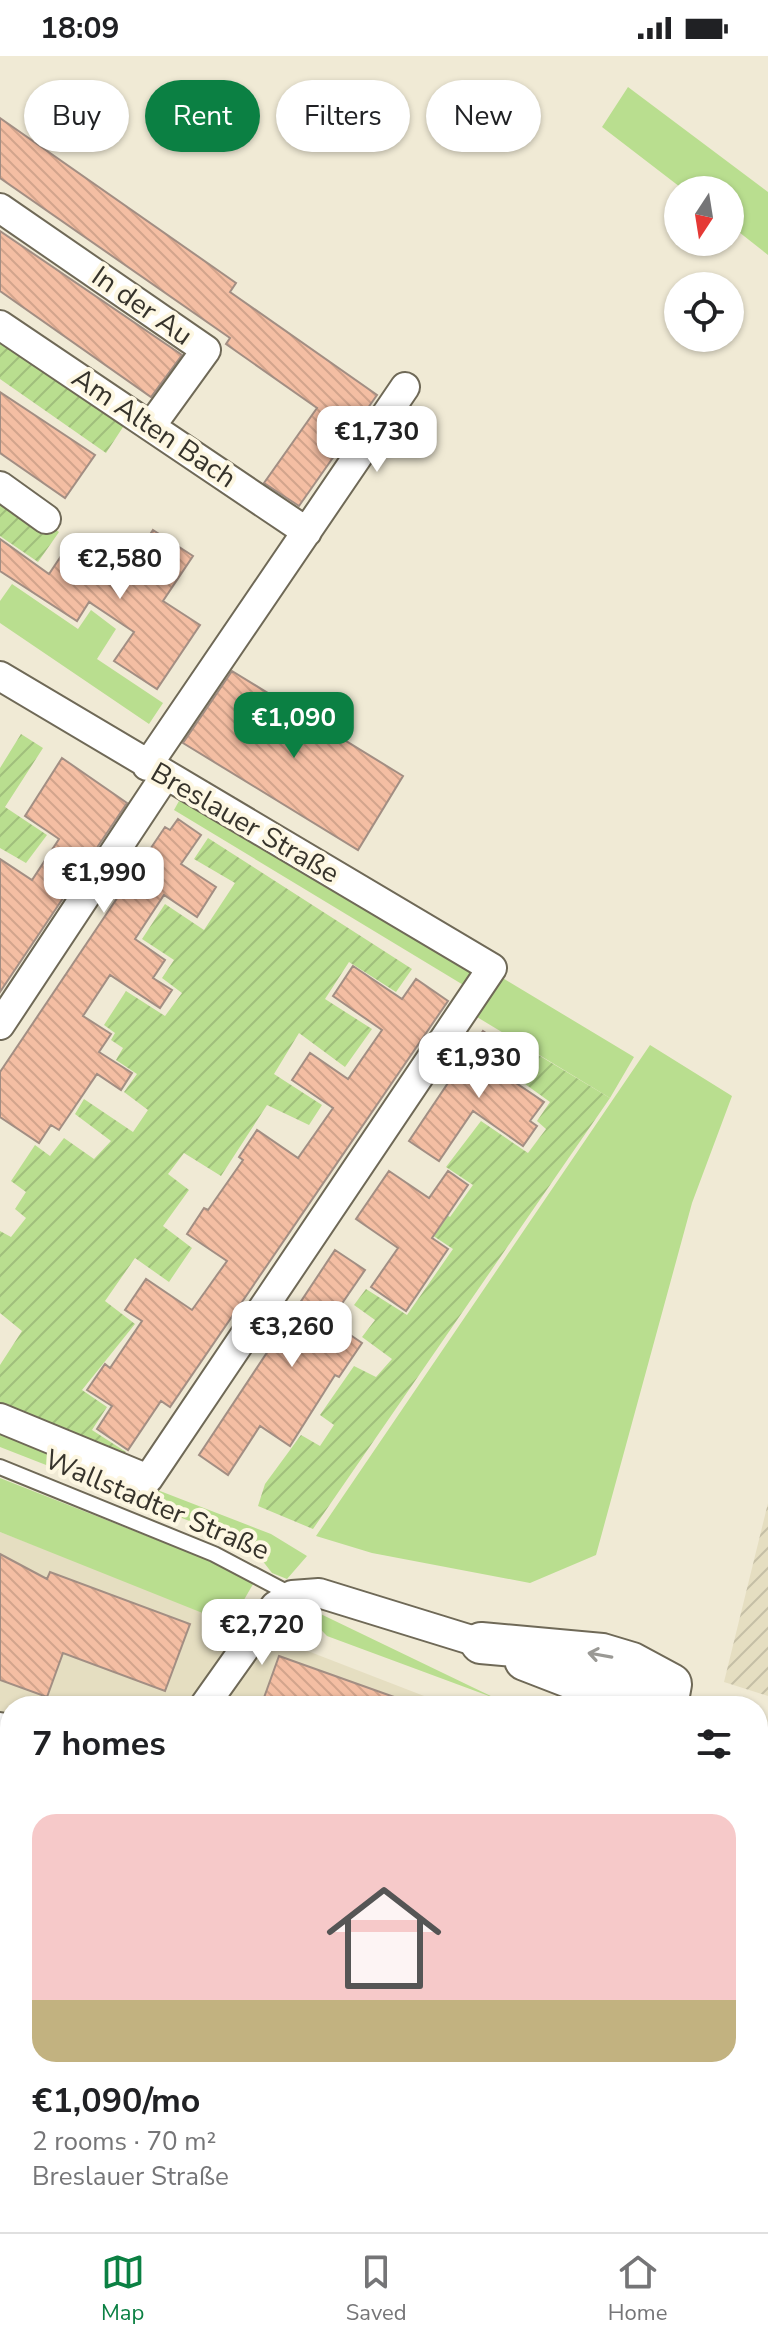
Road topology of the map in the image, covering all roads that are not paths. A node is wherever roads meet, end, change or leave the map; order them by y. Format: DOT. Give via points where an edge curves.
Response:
graph roads {
  1 [pos="0,208"];
  2 [pos="0,325"];
  3 [pos="405,387"];
  4 [pos="151,426"];
  5 [pos="0,486"];
  6 [pos="46,519"];
  7 [pos="307,532"];
  8 [pos="0,676"];
  9 [pos="156,771"];
  10 [pos="0,1025"];
  11 [pos="0,1418"];
  12 [pos="0,1467"];
  13 [pos="292,1595"];
  14 [pos="481,1643"];
  15 [pos="211,1696"];
  16 [pos="659,1696"];
  1 -- 4 [label="street, In der Au" via="206,350"];
  2 -- 4 [label="street, Am Alten Bach"];
  3 -- 7 [label="street"];
  4 -- 7 [label="street, Am Alten Bach"];
  5 -- 6 [label="street"];
  7 -- 9 [label="street"];
  8 -- 9 [label="street, Breslauer Straße"];
  9 -- 10 [label="street"];
  9 -- 11 [label="street, Breslauer Straße" via="492,968 148,1479"];
  12 -- 13 [label="lane, Wallstadter Straße" via="214,1554"];
  13 -- 14 [label="street" via="319,1593"];
  13 -- 15 [label="street" via="275,1606"];
  14 -- 16 [label="main road" via="602,1654 632,1663"];
}
